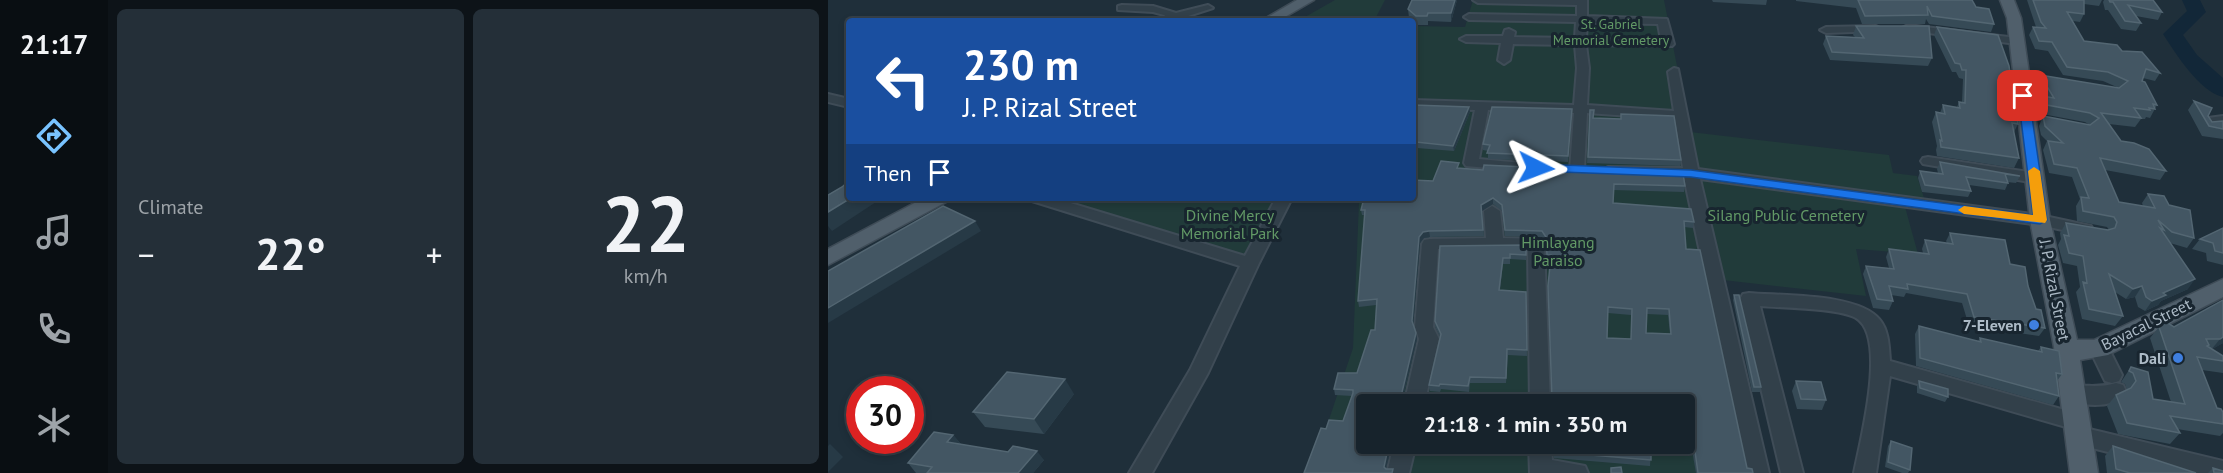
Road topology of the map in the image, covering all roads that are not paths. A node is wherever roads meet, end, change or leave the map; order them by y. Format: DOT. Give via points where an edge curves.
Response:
graph roads {
  1 [pos="1307,0"];
  2 [pos="1478,0"];
  3 [pos="2007,0"];
  4 [pos="1515,1"];
  5 [pos="1122,8"];
  6 [pos="1208,8"];
  7 [pos="1469,17"];
  8 [pos="1177,18"];
  9 [pos="1274,18"];
  10 [pos="1512,18"];
  11 [pos="1582,19"];
  12 [pos="1826,30"];
  13 [pos="1466,39"];
  14 [pos="1508,40"];
  15 [pos="2017,41"];
  16 [pos="1580,42"];
  17 [pos="1504,60"];
  18 [pos="1674,72"];
  19 [pos="2020,76"];
  20 [pos="2040,78"];
  21 [pos="828,98"];
  22 [pos="846,102"];
  23 [pos="1416,104"];
  24 [pos="1482,106"];
  25 [pos="1581,109"];
  26 [pos="1680,115"];
  27 [pos="1928,161"];
  28 [pos="1542,168"];
  29 [pos="1691,173"];
  30 [pos="2035,178"];
  31 [pos="933,201"];
  32 [pos="1047,201"];
  33 [pos="1282,201"];
  34 [pos="1492,211"];
  35 [pos="2040,220"];
  36 [pos="2101,233"];
  37 [pos="1494,243"];
  38 [pos="828,258"];
  39 [pos="1250,263"];
  40 [pos="2223,287"];
  41 [pos="2066,347"];
  42 [pos="2099,348"];
  43 [pos="1882,366"];
  44 [pos="1416,394"];
  45 [pos="1540,394"];
  46 [pos="2074,394"];
  47 [pos="2079,429"];
  48 [pos="1403,454"];
  49 [pos="1540,454"];
  50 [pos="1541,471"];
  51 [pos="2223,471"];
  52 [pos="1140,473"];
  53 [pos="1398,473"];
  54 [pos="1577,473"];
  55 [pos="1758,473"];
  56 [pos="1792,473"];
  57 [pos="1865,473"];
  58 [pos="2084,473"];
  1 -- 9 [label="main road"];
  2 -- 4 [label="street"];
  3 -- 15 [label="main road, J. P. Rizal Street"];
  4 -- 10 [label="street"];
  4 -- 11 [label="street" via="1583,2"];
  5 -- 8 [label="street" via="1158,10"];
  6 -- 8 [label="street"];
  7 -- 10 [label="street"];
  10 -- 11 [label="street"];
  10 -- 14 [label="street"];
  11 -- 16 [label="street"];
  11 -- 16 [label="street" via="1664,21 1668,44"];
  12 -- 15 [label="street" via="1917,28"];
  13 -- 14 [label="street"];
  14 -- 16 [label="street"];
  14 -- 17 [label="street"];
  15 -- 19 [label="main road, J. P. Rizal Street"];
  16 -- 25 [label="street"];
  18 -- 26 [label="street"];
  19 -- 20 [label="street"];
  19 -- 30 [label="main road, J. P. Rizal Street" via="2032,118"];
  21 -- 22 [label="street"];
  23 -- 24 [label="street"];
  24 -- 25 [label="street"];
  24 -- 28 [label="street" via="1471,163"];
  25 -- 26 [label="street"];
  25 -- 29 [label="street" via="1571,169"];
  26 -- 29 [label="street"];
  27 -- 30 [label="street"];
  29 -- 35 [label="street"];
  29 -- 55 [label="street"];
  30 -- 35 [label="main road, J. P. Rizal Street"];
  31 -- 38 [label="main road"];
  32 -- 39 [label="street"];
  33 -- 39 [label="street"];
  34 -- 37 [label="street"];
  35 -- 36 [label="street"];
  35 -- 41 [label="main road, J. P. Rizal Street"];
  37 -- 44 [label="street" via="1430,244 1424,327 1429,339"];
  37 -- 45 [label="street" via="1536,243"];
  39 -- 52 [label="street" via="1198,373"];
  40 -- 42 [label="main road, Bayacal Street"];
  41 -- 42 [label="main road, Bayacal Street" via="2084,351"];
  41 -- 46 [label="main road, J. P. Rizal Street"];
  42 -- 46 [label="street" via="2114,383 2109,396"];
  43 -- 47 [label="street"];
  43 -- 56 [label="street" via="1875,326 1865,314 1749,299"];
  43 -- 57 [label="street"];
  46 -- 47 [label="main road, J. P. Rizal Street"];
  47 -- 51 [label="street"];
  47 -- 58 [label="main road, J. P. Rizal Street"];
  48 -- 53 [label="street"];
  49 -- 50 [label="street"];
  50 -- 54 [label="street"];
}
